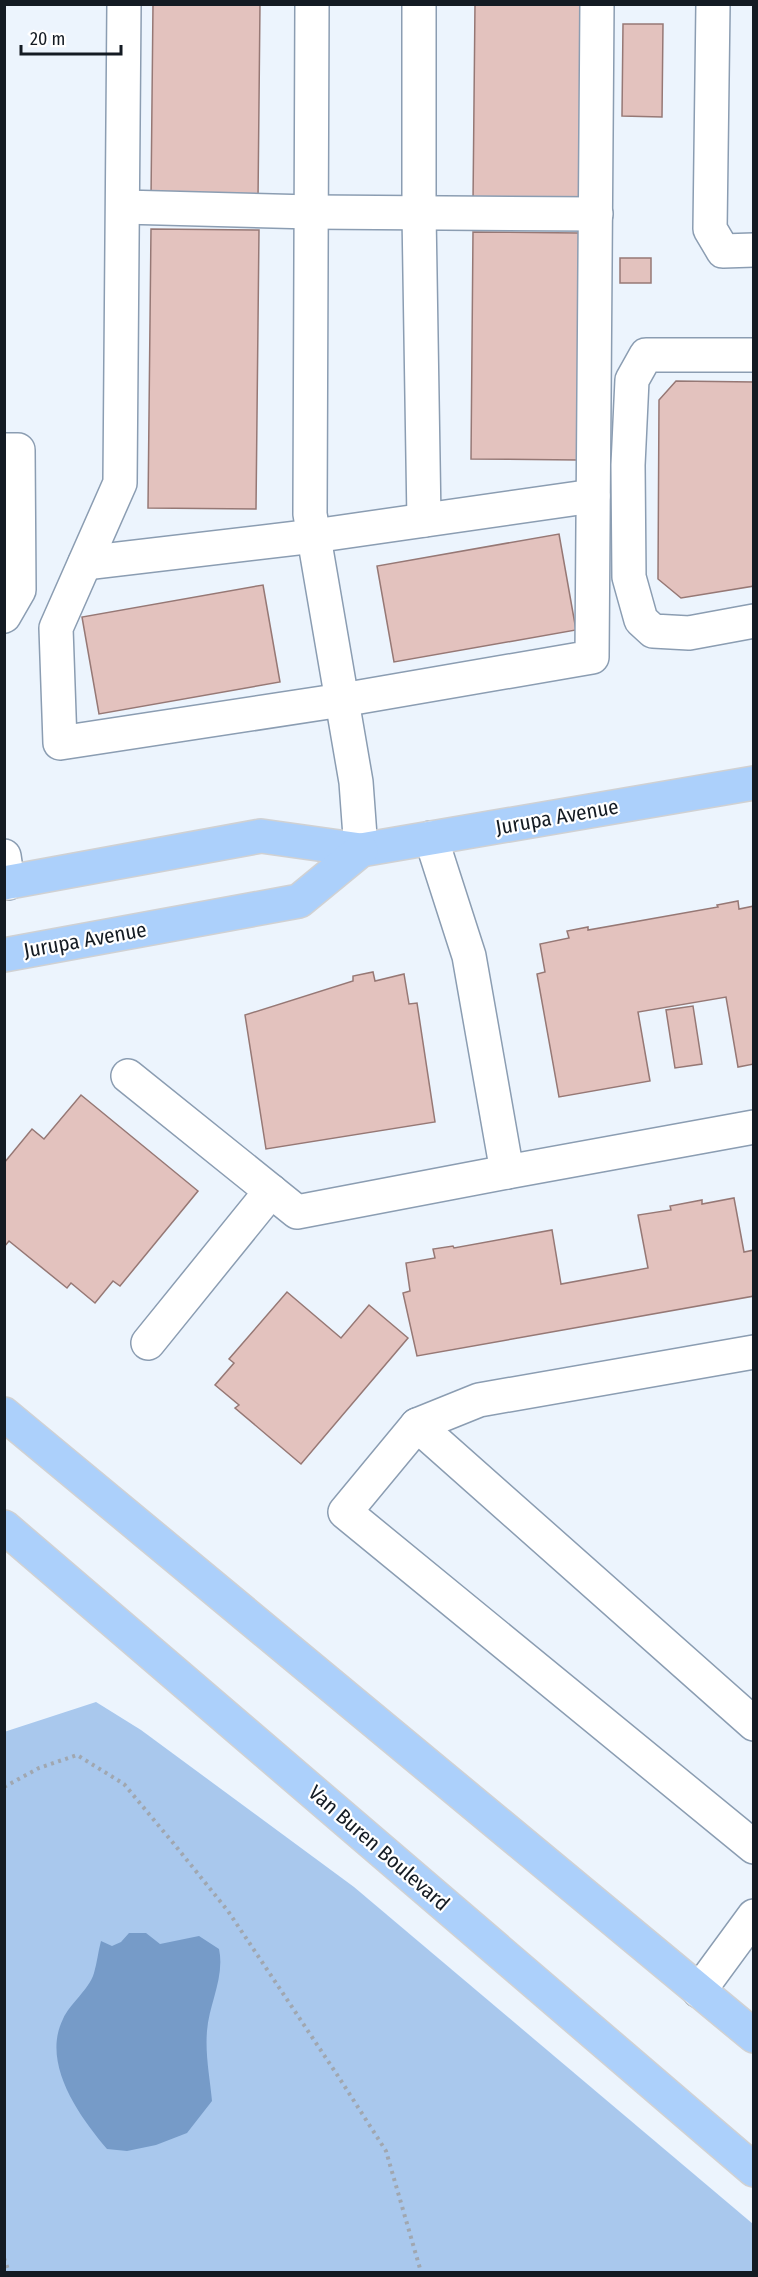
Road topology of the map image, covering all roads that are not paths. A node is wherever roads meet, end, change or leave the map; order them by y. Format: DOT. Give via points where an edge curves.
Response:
graph roads {
  1 [pos="124,4"];
  2 [pos="312,4"];
  3 [pos="419,4"];
  4 [pos="597,4"];
  5 [pos="713,4"];
  6 [pos="123,207"];
  7 [pos="311,212"];
  8 [pos="419,213"];
  9 [pos="596,214"];
  10 [pos="753,250"];
  11 [pos="753,355"];
  12 [pos="4,450"];
  13 [pos="593,496"];
  14 [pos="424,520"];
  15 [pos="314,536"];
  16 [pos="85,563"];
  17 [pos="4,616"];
  18 [pos="753,621"];
  19 [pos="342,700"];
  20 [pos="753,783"];
  21 [pos="430,838"];
  22 [pos="361,850"];
  23 [pos="6,874"];
  24 [pos="4,955"];
  25 [pos="128,1076"];
  26 [pos="753,1127"];
  27 [pos="507,1172"];
  28 [pos="271,1191"];
  29 [pos="148,1343"];
  30 [pos="753,1352"];
  31 [pos="4,1414"];
  32 [pos="417,1425"];
  33 [pos="4,1527"];
  34 [pos="753,1724"];
  35 [pos="753,1847"];
  36 [pos="753,1916"];
  37 [pos="699,1991"];
  38 [pos="753,2036"];
  39 [pos="753,2170"];
  1 -- 6 [label="lane"];
  2 -- 7 [label="lane"];
  3 -- 8 [label="lane"];
  4 -- 9 [label="lane"];
  5 -- 10 [label="lane" via="710,229 723,251"];
  6 -- 7 [label="lane"];
  6 -- 16 [label="lane" via="120,483"];
  7 -- 8 [label="lane"];
  7 -- 15 [label="lane" via="310,514"];
  8 -- 9 [label="lane"];
  8 -- 14 [label="lane"];
  9 -- 13 [label="lane"];
  11 -- 18 [label="lane" via="646,355 632,380 628,465 629,577 641,620 654,631 689,633"];
  12 -- 17 [label="lane" via="18,450 19,590"];
  13 -- 14 [label="lane"];
  13 -- 19 [label="lane" via="592,657"];
  14 -- 15 [label="lane"];
  15 -- 16 [label="lane"];
  15 -- 19 [label="lane"];
  16 -- 19 [label="lane" via="56,628 60,743"];
  19 -- 22 [label="lane" via="356,782"];
  20 -- 21 [label="main road, Jurupa Avenue"];
  21 -- 22 [label="main road, Jurupa Avenue"];
  21 -- 27 [label="lane" via="469,956"];
  22 -- 23 [label="main road, Jurupa Avenue" via="261,836"];
  22 -- 24 [label="main road, Jurupa Avenue" via="299,901"];
  25 -- 28 [label="lane"];
  26 -- 27 [label="lane"];
  27 -- 28 [label="lane" via="297,1212"];
  28 -- 29 [label="lane"];
  30 -- 32 [label="lane" via="479,1400"];
  31 -- 37 [label="main road"];
  32 -- 34 [label="lane"];
  32 -- 35 [label="lane" via="345,1512"];
  33 -- 39 [label="main road, Van Buren Boulevard"];
  36 -- 37 [label="lane"];
  37 -- 38 [label="main road"];
}
